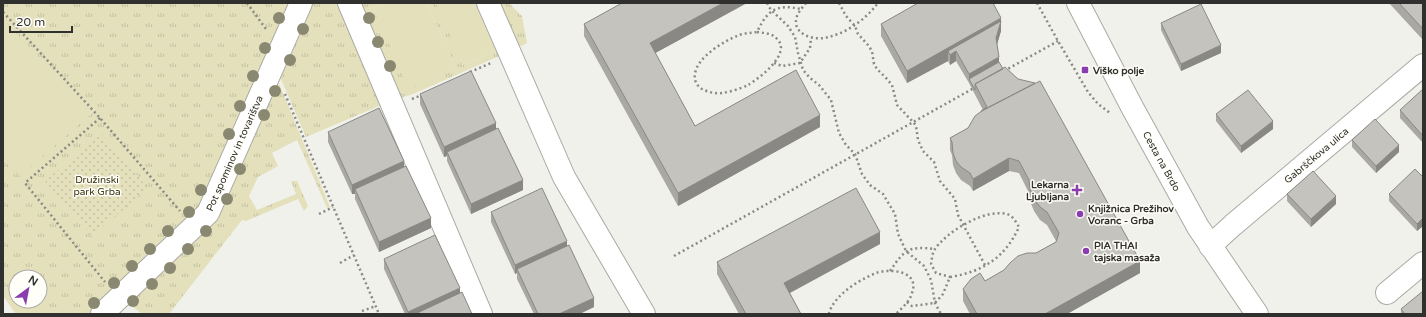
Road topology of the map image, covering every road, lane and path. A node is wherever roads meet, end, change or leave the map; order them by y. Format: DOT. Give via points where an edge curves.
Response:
graph roads {
  1 [pos="247,3"];
  2 [pos="301,3"];
  3 [pos="349,3"];
  4 [pos="488,3"];
  5 [pos="767,3"];
  6 [pos="806,3"];
  7 [pos="839,3"];
  8 [pos="878,3"];
  9 [pos="1078,3"];
  10 [pos="801,9"];
  11 [pos="771,10"];
  12 [pos="3,12"];
  13 [pos="855,26"];
  14 [pos="757,32"];
  15 [pos="811,38"];
  16 [pos="1058,41"];
  17 [pos="510,54"];
  18 [pos="276,57"];
  19 [pos="774,63"];
  20 [pos="800,63"];
  21 [pos="1423,64"];
  22 [pos="1004,71"];
  23 [pos="463,76"];
  24 [pos="976,87"];
  25 [pos="428,92"];
  26 [pos="421,95"];
  27 [pos="100,118"];
  28 [pos="914,123"];
  29 [pos="855,154"];
  30 [pos="333,207"];
  31 [pos="319,214"];
  32 [pos="964,224"];
  33 [pos="194,226"];
  34 [pos="1210,246"];
  35 [pos="935,249"];
  36 [pos="906,251"];
  37 [pos="354,255"];
  38 [pos="674,256"];
  39 [pos="340,262"];
  40 [pos="1423,262"];
  41 [pos="985,265"];
  42 [pos="890,271"];
  43 [pos="950,277"];
  44 [pos="1387,293"];
  45 [pos="118,298"];
  46 [pos="907,302"];
  47 [pos="935,303"];
  48 [pos="376,306"];
  49 [pos="362,311"];
  50 [pos="102,314"];
  51 [pos="379,314"];
  52 [pos="481,314"];
  53 [pos="644,314"];
  54 [pos="829,314"];
  55 [pos="896,314"];
  56 [pos="941,314"];
  57 [pos="1257,314"];
  1 -- 18 [label="path"];
  2 -- 18 [label="street, Pot spominov in tovarištva"];
  3 -- 52 [label="street"];
  4 -- 17 [label="street"];
  5 -- 11 [label="path"];
  6 -- 10 [label="path"];
  7 -- 13 [label="path"];
  8 -- 13 [label="path"];
  9 -- 34 [label="street, Cesta na Brdo"];
  10 -- 11 [label="path" via="789,6"];
  10 -- 15 [label="path" via="796,25 802,34"];
  11 -- 14 [label="path"];
  11 -- 20 [label="path" via="788,26 795,37"];
  12 -- 27 [label="path"];
  13 -- 15 [label="path" via="824,38"];
  13 -- 28 [label="path" via="858,34 872,51 877,69 892,85 897,105"];
  14 -- 19 [label="path" via="770,34 778,39 781,46"];
  14 -- 19 [label="path" via="740,35 725,42 704,57 696,68 694,78 698,86 709,92 721,93 747,86"];
  15 -- 20 [label="path" via="810,48"];
  16 -- 22 [label="path"];
  17 -- 23 [label="path"];
  17 -- 53 [label="street" via="564,177"];
  18 -- 30 [label="path"];
  18 -- 33 [label="street, Pot spominov in tovarištva" via="208,213"];
  19 -- 20 [label="path" via="782,66"];
  20 -- 29 [label="path" via="803,70 831,100 839,133"];
  21 -- 34 [label="street, Gabrščkova ulica"];
  24 -- 28 [label="path"];
  25 -- 26 [label="path"];
  27 -- 33 [label="path"];
  27 -- 45 [label="path" via="25,183"];
  28 -- 29 [label="path"];
  28 -- 32 [label="path" via="920,146 934,162 940,181 955,199 958,215"];
  29 -- 36 [label="path" via="862,174 870,185 883,194 895,214 898,234"];
  29 -- 38 [label="path"];
  30 -- 31 [label="path"];
  30 -- 37 [label="path"];
  32 -- 35 [label="path"];
  32 -- 41 [label="path"];
  32 -- 41 [label="path" via="978,217 1007,214 1014,218 1019,227 1003,253"];
  33 -- 45 [label="street, Pot spominov in tovarištva"];
  34 -- 57 [label="street, Cesta na Brdo"];
  35 -- 36 [label="path" via="918,247"];
  35 -- 43 [label="path" via="931,264 933,268 936,273"];
  36 -- 42 [label="path"];
  36 -- 47 [label="path" via="924,266 931,280"];
  37 -- 39 [label="path"];
  37 -- 48 [label="path"];
  40 -- 44 [label="street"];
  41 -- 43 [label="path" via="968,274"];
  42 -- 46 [label="path" via="903,272 911,277 914,285"];
  42 -- 54 [label="path" via="877,273 844,292 834,303"];
  43 -- 47 [label="path" via="943,294"];
  45 -- 50 [label="street, Pot spominov in tovarištva"];
  46 -- 47 [label="path" via="912,306"];
  46 -- 55 [label="path"];
  47 -- 56 [label="path"];
  48 -- 49 [label="path"];
  48 -- 51 [label="path"];
}
